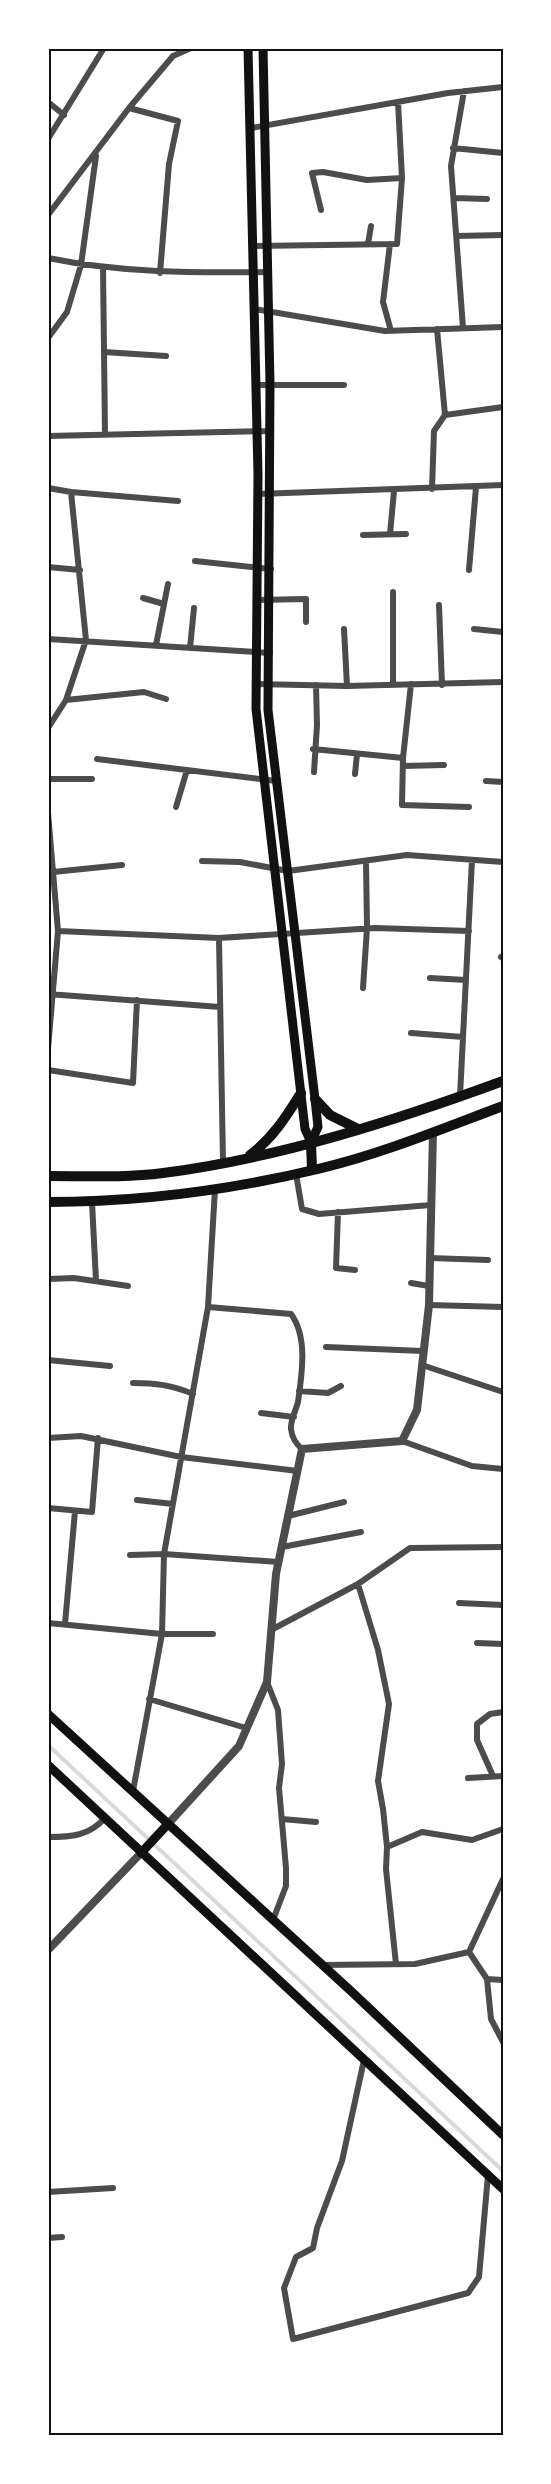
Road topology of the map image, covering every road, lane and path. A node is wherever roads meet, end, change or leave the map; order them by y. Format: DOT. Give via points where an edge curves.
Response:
graph roads {
  1 [pos="104,48"];
  2 [pos="191,48"];
  3 [pos="248,48"];
  4 [pos="263,48"];
  5 [pos="503,87"];
  6 [pos="464,91"];
  7 [pos="48,102"];
  8 [pos="398,102"];
  9 [pos="129,108"];
  10 [pos="64,115"];
  11 [pos="265,126"];
  12 [pos="251,128"];
  13 [pos="48,139"];
  14 [pos="453,147"];
  15 [pos="96,153"];
  16 [pos="503,153"];
  17 [pos="402,178"];
  18 [pos="454,198"];
  19 [pos="487,199"];
  20 [pos="321,210"];
  21 [pos="48,216"];
  22 [pos="371,226"];
  23 [pos="503,235"];
  24 [pos="457,236"];
  25 [pos="266,244"];
  26 [pos="368,244"];
  27 [pos="390,244"];
  28 [pos="253,246"];
  29 [pos="48,258"];
  30 [pos="81,265"];
  31 [pos="103,267"];
  32 [pos="254,272"];
  33 [pos="267,272"];
  34 [pos="160,273"];
  35 [pos="254,309"];
  36 [pos="268,310"];
  37 [pos="503,327"];
  38 [pos="463,328"];
  39 [pos="438,329"];
  40 [pos="391,331"];
  41 [pos="48,338"];
  42 [pos="104,352"];
  43 [pos="166,356"];
  44 [pos="270,384"];
  45 [pos="256,385"];
  46 [pos="344,385"];
  47 [pos="503,407"];
  48 [pos="445,415"];
  49 [pos="257,429"];
  50 [pos="270,431"];
  51 [pos="105,434"];
  52 [pos="48,436"];
  53 [pos="503,485"];
  54 [pos="476,487"];
  55 [pos="48,488"];
  56 [pos="432,489"];
  57 [pos="394,491"];
  58 [pos="71,492"];
  59 [pos="258,494"];
  60 [pos="271,495"];
  61 [pos="178,501"];
  62 [pos="390,534"];
  63 [pos="405,534"];
  64 [pos="363,535"];
  65 [pos="195,561"];
  66 [pos="48,567"];
  67 [pos="257,568"];
  68 [pos="271,569"];
  69 [pos="80,570"];
  70 [pos="469,570"];
  71 [pos="168,584"];
  72 [pos="393,592"];
  73 [pos="143,598"];
  74 [pos="257,600"];
  75 [pos="271,600"];
  76 [pos="164,604"];
  77 [pos="439,605"];
  78 [pos="194,608"];
  79 [pos="306,622"];
  80 [pos="344,629"];
  81 [pos="474,629"];
  82 [pos="503,632"];
  83 [pos="48,639"];
  84 [pos="86,640"];
  85 [pos="156,645"];
  86 [pos="190,648"];
  87 [pos="257,652"];
  88 [pos="270,653"];
  89 [pos="503,682"];
  90 [pos="256,684"];
  91 [pos="393,684"];
  92 [pos="411,684"];
  93 [pos="442,684"];
  94 [pos="270,685"];
  95 [pos="316,685"];
  96 [pos="347,686"];
  97 [pos="166,699"];
  98 [pos="66,700"];
  99 [pos="48,728"];
  100 [pos="313,749"];
  101 [pos="357,754"];
  102 [pos="403,758"];
  103 [pos="97,759"];
  104 [pos="444,765"];
  105 [pos="403,766"];
  106 [pos="187,770"];
  107 [pos="314,772"];
  108 [pos="355,774"];
  109 [pos="48,779"];
  110 [pos="92,779"];
  111 [pos="264,779"];
  112 [pos="276,781"];
  113 [pos="486,781"];
  114 [pos="503,782"];
  115 [pos="176,807"];
  116 [pos="469,807"];
  117 [pos="48,813"];
  118 [pos="50,850"];
  119 [pos="472,860"];
  120 [pos="202,861"];
  121 [pos="366,861"];
  122 [pos="503,862"];
  123 [pos="122,866"];
  124 [pos="274,868"];
  125 [pos="288,871"];
  126 [pos="53,872"];
  127 [pos="367,928"];
  128 [pos="58,931"];
  129 [pos="469,931"];
  130 [pos="284,934"];
  131 [pos="296,934"];
  132 [pos="219,938"];
  133 [pos="430,978"];
  134 [pos="466,980"];
  135 [pos="363,988"];
  136 [pos="51,994"];
  137 [pos="137,1000"];
  138 [pos="220,1007"];
  139 [pos="411,1033"];
  140 [pos="463,1037"];
  141 [pos="48,1049"];
  142 [pos="48,1070"];
  143 [pos="503,1081"];
  144 [pos="301,1093"];
  145 [pos="459,1097"];
  146 [pos="315,1099"];
  147 [pos="503,1106"];
  148 [pos="358,1129"];
  149 [pos="433,1132"];
  150 [pos="311,1142"];
  151 [pos="245,1158"];
  152 [pos="223,1162"];
  153 [pos="312,1170"];
  154 [pos="296,1174"];
  155 [pos="48,1176"];
  156 [pos="215,1189"];
  157 [pos="48,1202"];
  158 [pos="92,1202"];
  159 [pos="431,1205"];
  160 [pos="338,1212"];
  161 [pos="430,1258"];
  162 [pos="488,1260"];
  163 [pos="355,1270"];
  164 [pos="48,1279"];
  165 [pos="96,1281"];
  166 [pos="411,1283"];
  167 [pos="128,1286"];
  168 [pos="429,1286"];
  169 [pos="429,1305"];
  170 [pos="208,1306"];
  171 [pos="503,1307"];
  172 [pos="326,1347"];
  173 [pos="423,1351"];
  174 [pos="48,1360"];
  175 [pos="422,1365"];
  176 [pos="110,1366"];
  177 [pos="133,1383"];
  178 [pos="341,1386"];
  179 [pos="298,1391"];
  180 [pos="503,1392"];
  181 [pos="193,1394"];
  182 [pos="261,1413"];
  183 [pos="294,1417"];
  184 [pos="48,1438"];
  185 [pos="98,1438"];
  186 [pos="402,1441"];
  187 [pos="303,1449"];
  188 [pos="181,1457"];
  189 [pos="503,1469"];
  190 [pos="298,1471"];
  191 [pos="137,1500"];
  192 [pos="344,1502"];
  193 [pos="173,1504"];
  194 [pos="48,1508"];
  195 [pos="75,1511"];
  196 [pos="288,1516"];
  197 [pos="361,1532"];
  198 [pos="282,1547"];
  199 [pos="503,1547"];
  200 [pos="164,1554"];
  201 [pos="130,1555"];
  202 [pos="279,1562"];
  203 [pos="358,1584"];
  204 [pos="459,1603"];
  205 [pos="503,1605"];
  206 [pos="48,1623"];
  207 [pos="65,1624"];
  208 [pos="271,1630"];
  209 [pos="162,1634"];
  210 [pos="213,1634"];
  211 [pos="477,1643"];
  212 [pos="503,1644"];
  213 [pos="267,1682"];
  214 [pos="149,1699"];
  215 [pos="503,1712"];
  216 [pos="48,1714"];
  217 [pos="246,1728"];
  218 [pos="48,1766"];
  219 [pos="494,1776"];
  220 [pos="503,1776"];
  221 [pos="468,1778"];
  222 [pos="133,1791"];
  223 [pos="105,1818"];
  224 [pos="282,1819"];
  225 [pos="316,1822"];
  226 [pos="168,1824"];
  227 [pos="503,1829"];
  228 [pos="48,1836"];
  229 [pos="387,1847"];
  230 [pos="141,1853"];
  231 [pos="503,1879"];
  232 [pos="273,1920"];
  233 [pos="49,1948"];
  234 [pos="469,1952"];
  235 [pos="396,1964"];
  236 [pos="322,1965"];
  237 [pos="487,1979"];
  238 [pos="503,1980"];
  239 [pos="503,2042"];
  240 [pos="364,2060"];
  241 [pos="503,2135"];
  242 [pos="488,2175"];
  243 [pos="113,2188"];
  244 [pos="503,2189"];
  245 [pos="48,2192"];
  246 [pos="62,2236"];
  247 [pos="48,2238"];
  1 -- 10 [label="street"];
  2 -- 9 [label="street" via="173,56"];
  3 -- 12 [label="main road"];
  4 -- 11 [label="main road"];
  5 -- 6 [label="street"];
  6 -- 8 [label="street"];
  6 -- 14 [label="street"];
  7 -- 10 [label="street"];
  8 -- 11 [label="street"];
  8 -- 17 [label="street"];
  9 -- 15 [label="street"];
  9 -- 34 [label="street" via="178,121 169,164"];
  10 -- 13 [label="street"];
  11 -- 12 [label="street"];
  11 -- 25 [label="main road"];
  12 -- 28 [label="main road"];
  14 -- 16 [label="street"];
  14 -- 18 [label="street"];
  15 -- 21 [label="street"];
  15 -- 30 [label="street"];
  17 -- 20 [label="street" via="367,180 312,173"];
  17 -- 27 [label="street" via="397,244"];
  18 -- 19 [label="street"];
  18 -- 24 [label="street"];
  22 -- 26 [label="street"];
  23 -- 24 [label="street"];
  24 -- 38 [label="street"];
  25 -- 26 [label="street"];
  25 -- 28 [label="street"];
  25 -- 33 [label="main road"];
  26 -- 27 [label="street"];
  27 -- 40 [label="street" via="383,302"];
  28 -- 32 [label="main road"];
  29 -- 30 [label="street"];
  30 -- 31 [label="street"];
  30 -- 41 [label="street" via="67,312"];
  31 -- 34 [label="street"];
  31 -- 42 [label="street"];
  32 -- 33 [label="street"];
  32 -- 34 [label="street"];
  32 -- 35 [label="main road"];
  33 -- 36 [label="main road"];
  35 -- 36 [label="street"];
  35 -- 45 [label="main road"];
  36 -- 40 [label="street"];
  36 -- 44 [label="main road"];
  37 -- 38 [label="street"];
  38 -- 39 [label="street"];
  39 -- 40 [label="street"];
  39 -- 48 [label="street"];
  42 -- 43 [label="street"];
  42 -- 51 [label="street"];
  44 -- 45 [label="street"];
  44 -- 46 [label="street"];
  44 -- 50 [label="main road"];
  45 -- 49 [label="main road"];
  47 -- 48 [label="street"];
  48 -- 56 [label="street" via="434,431"];
  49 -- 50 [label="street"];
  49 -- 51 [label="street"];
  49 -- 59 [label="main road"];
  50 -- 60 [label="main road"];
  51 -- 52 [label="street"];
  53 -- 54 [label="street"];
  54 -- 56 [label="street"];
  54 -- 70 [label="street"];
  55 -- 58 [label="street"];
  56 -- 57 [label="street"];
  57 -- 60 [label="street"];
  57 -- 62 [label="street"];
  58 -- 61 [label="street"];
  58 -- 69 [label="street"];
  59 -- 60 [label="street"];
  59 -- 67 [label="main road"];
  60 -- 68 [label="main road"];
  62 -- 63 [label="street"];
  62 -- 64 [label="street"];
  65 -- 67 [label="street"];
  66 -- 69 [label="street"];
  67 -- 68 [label="street"];
  67 -- 74 [label="main road"];
  68 -- 75 [label="main road"];
  69 -- 84 [label="street"];
  71 -- 76 [label="street"];
  72 -- 91 [label="street"];
  73 -- 76 [label="street"];
  74 -- 75 [label="street"];
  74 -- 87 [label="main road"];
  75 -- 79 [label="street" via="306,599"];
  75 -- 88 [label="main road"];
  76 -- 85 [label="street"];
  77 -- 93 [label="street"];
  78 -- 86 [label="street"];
  80 -- 96 [label="street"];
  81 -- 82 [label="street"];
  83 -- 84 [label="street"];
  84 -- 85 [label="street"];
  84 -- 98 [label="street"];
  85 -- 86 [label="street"];
  86 -- 87 [label="street"];
  87 -- 88 [label="street"];
  87 -- 90 [label="main road"];
  88 -- 94 [label="main road"];
  89 -- 93 [label="street"];
  90 -- 94 [label="street"];
  90 -- 111 [label="main road"];
  91 -- 92 [label="street"];
  91 -- 96 [label="street"];
  92 -- 93 [label="street"];
  92 -- 102 [label="street"];
  94 -- 95 [label="street"];
  94 -- 112 [label="main road" via="268,710"];
  95 -- 96 [label="street"];
  95 -- 100 [label="street"];
  97 -- 98 [label="street" via="144,692"];
  98 -- 99 [label="street"];
  100 -- 101 [label="street"];
  100 -- 107 [label="street"];
  101 -- 102 [label="street"];
  101 -- 108 [label="street"];
  102 -- 105 [label="street"];
  103 -- 106 [label="street"];
  104 -- 105 [label="street"];
  105 -- 116 [label="street" via="402,805"];
  106 -- 111 [label="street"];
  106 -- 115 [label="street"];
  109 -- 110 [label="street"];
  111 -- 112 [label="street"];
  111 -- 124 [label="main road"];
  112 -- 125 [label="main road"];
  113 -- 114 [label="street"];
  117 -- 118 [label="street"];
  118 -- 126 [label="street"];
  119 -- 121 [label="street" via="407,855"];
  119 -- 122 [label="street"];
  119 -- 129 [label="street"];
  120 -- 124 [label="street"];
  121 -- 125 [label="street"];
  121 -- 127 [label="street"];
  123 -- 126 [label="street"];
  124 -- 125 [label="street"];
  124 -- 130 [label="main road"];
  125 -- 131 [label="main road"];
  126 -- 128 [label="street"];
  127 -- 129 [label="street"];
  127 -- 131 [label="street"];
  127 -- 135 [label="street"];
  128 -- 132 [label="street"];
  128 -- 136 [label="street"];
  129 -- 134 [label="street"];
  130 -- 131 [label="street"];
  130 -- 132 [label="street"];
  130 -- 144 [label="main road"];
  131 -- 146 [label="main road"];
  132 -- 138 [label="street"];
  133 -- 134 [label="street"];
  134 -- 140 [label="street"];
  136 -- 137 [label="street"];
  136 -- 141 [label="street"];
  137 -- 138 [label="street"];
  137 -- 142 [label="street" via="133,1083"];
  138 -- 152 [label="street"];
  139 -- 140 [label="street"];
  140 -- 145 [label="street"];
  143 -- 145 [label="main road"];
  144 -- 150 [label="main road" via="304,1129"];
  144 -- 151 [label="main road" via="264,1145"];
  145 -- 148 [label="main road"];
  146 -- 148 [label="main road" via="330,1115"];
  146 -- 150 [label="main road" via="318,1128"];
  147 -- 149 [label="main road"];
  148 -- 150 [label="main road"];
  149 -- 153 [label="main road"];
  149 -- 159 [label="street"];
  150 -- 151 [label="main road"];
  150 -- 153 [label="main road"];
  151 -- 152 [label="main road"];
  152 -- 155 [label="main road" via="162,1173"];
  153 -- 154 [label="main road"];
  154 -- 156 [label="main road"];
  154 -- 160 [label="street" via="302,1209 319,1214"];
  156 -- 158 [label="main road"];
  156 -- 170 [label="street"];
  157 -- 158 [label="main road"];
  158 -- 165 [label="street"];
  159 -- 160 [label="street"];
  159 -- 161 [label="street"];
  160 -- 163 [label="street" via="336,1268"];
  161 -- 162 [label="street"];
  161 -- 168 [label="street"];
  164 -- 165 [label="street"];
  165 -- 167 [label="street"];
  166 -- 168 [label="street"];
  168 -- 169 [label="street"];
  169 -- 171 [label="street"];
  169 -- 173 [label="street"];
  170 -- 179 [label="street" via="291,1314 300,1325"];
  170 -- 181 [label="street"];
  172 -- 173 [label="street"];
  173 -- 175 [label="street"];
  174 -- 176 [label="street"];
  175 -- 180 [label="street"];
  175 -- 186 [label="street" via="417,1410"];
  177 -- 181 [label="street" via="156,1383"];
  178 -- 179 [label="street" via="328,1393"];
  179 -- 183 [label="street"];
  181 -- 188 [label="street"];
  182 -- 183 [label="street"];
  183 -- 187 [label="street" via="290,1428 295,1442"];
  184 -- 185 [label="street"];
  185 -- 188 [label="street"];
  185 -- 195 [label="street" via="93,1512"];
  186 -- 187 [label="street"];
  186 -- 189 [label="street" via="472,1466"];
  187 -- 190 [label="street"];
  188 -- 190 [label="street"];
  188 -- 193 [label="street"];
  190 -- 196 [label="street"];
  191 -- 193 [label="street"];
  192 -- 196 [label="street"];
  193 -- 200 [label="street"];
  194 -- 195 [label="street"];
  195 -- 207 [label="street"];
  196 -- 198 [label="street"];
  197 -- 198 [label="street"];
  198 -- 202 [label="street"];
  199 -- 203 [label="street" via="410,1548"];
  200 -- 201 [label="street"];
  200 -- 202 [label="street"];
  200 -- 209 [label="street"];
  202 -- 208 [label="street"];
  203 -- 208 [label="street"];
  203 -- 229 [label="street" via="378,1650 388,1704 378,1781"];
  204 -- 205 [label="street"];
  206 -- 207 [label="street"];
  207 -- 209 [label="street"];
  208 -- 213 [label="street"];
  209 -- 210 [label="street"];
  209 -- 214 [label="street"];
  211 -- 212 [label="street"];
  213 -- 217 [label="street"];
  213 -- 224 [label="street" via="278,1710"];
  214 -- 217 [label="street"];
  214 -- 222 [label="street"];
  215 -- 219 [label="street" via="490,1714 477,1724 477,1740"];
  216 -- 222 [label="main road"];
  217 -- 226 [label="street" via="239,1746"];
  218 -- 223 [label="main road"];
  219 -- 220 [label="street"];
  219 -- 221 [label="street"];
  222 -- 226 [label="main road"];
  223 -- 228 [label="street" via="95,1828 74,1837"];
  223 -- 230 [label="main road"];
  224 -- 225 [label="street"];
  224 -- 232 [label="street" via="286,1886"];
  226 -- 230 [label="main road"];
  226 -- 232 [label="main road"];
  227 -- 229 [label="street" via="472,1840 422,1832"];
  229 -- 235 [label="street"];
  230 -- 233 [label="street"];
  230 -- 240 [label="main road"];
  231 -- 234 [label="street"];
  232 -- 236 [label="main road"];
  234 -- 235 [label="street" via="448,1959"];
  234 -- 237 [label="street"];
  235 -- 236 [label="street"];
  236 -- 241 [label="main road"];
  237 -- 238 [label="street"];
  237 -- 239 [label="street" via="491,2019"];
  240 -- 242 [label="main road"];
  240 -- 242 [label="street" via="342,2162 313,2248 296,2257 284,2288 293,2339 468,2293 479,2277"];
  242 -- 244 [label="main road"];
  243 -- 245 [label="street"];
  246 -- 247 [label="street"];
}
